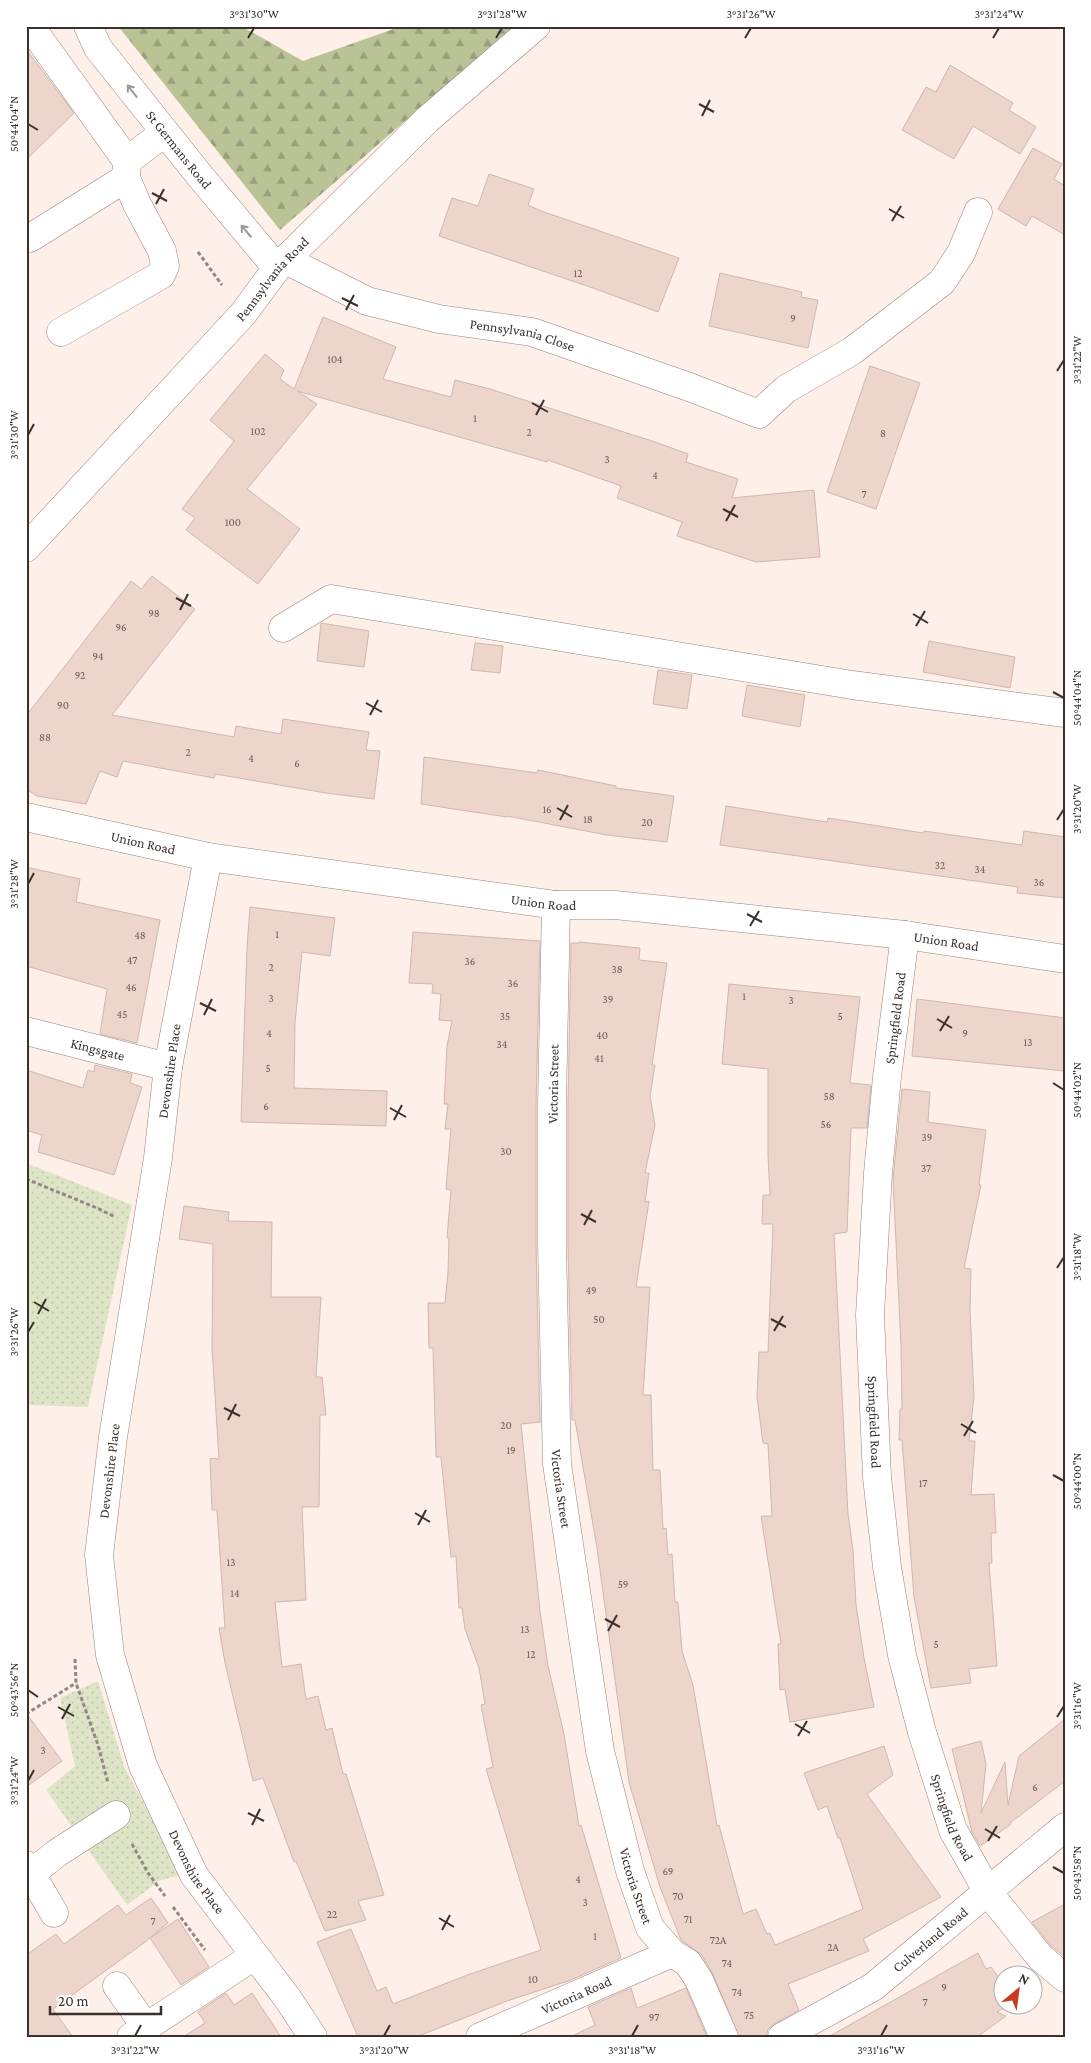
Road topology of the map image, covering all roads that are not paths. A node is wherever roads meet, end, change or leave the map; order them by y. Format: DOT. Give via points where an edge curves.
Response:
graph roads {
  1 [pos="30,26"];
  2 [pos="88,26"];
  3 [pos="536,26"];
  4 [pos="164,133"];
  5 [pos="127,169"];
  6 [pos="978,212"];
  7 [pos="30,238"];
  8 [pos="282,264"];
  9 [pos="61,332"];
  10 [pos="26,548"];
  11 [pos="282,628"];
  12 [pos="1065,713"];
  13 [pos="26,817"];
  14 [pos="208,857"];
  15 [pos="556,905"];
  16 [pos="905,935"];
  17 [pos="1065,959"];
  18 [pos="26,1031"];
  19 [pos="168,1067"];
  20 [pos="116,1815"];
  21 [pos="1065,1826"];
  22 [pos="36,1889"];
  23 [pos="988,1892"];
  24 [pos="672,1954"];
  25 [pos="254,1956"];
  26 [pos="1065,1978"];
  27 [pos="117,1986"];
  28 [pos="138,2032"];
  29 [pos="313,2037"];
  30 [pos="480,2037"];
  31 [pos="724,2037"];
  32 [pos="782,2037"];
  1 -- 5 [label="street"];
  4 -- 2 [label="street, St Germans Road, one-way" via="98,48"];
  3 -- 8 [label="street, Pennsylvania Road" via="428,119"];
  4 -- 5 [label="street"];
  8 -- 4 [label="street, St Germans Road, one-way"];
  5 -- 7 [label="street"];
  5 -- 9 [label="street" via="137,204 162,251 165,266 161,275"];
  6 -- 8 [label="street, Pennsylvania Close" via="961,253 942,282 852,351 786,389 759,414 532,332 439,320 367,301"];
  8 -- 10 [label="street, Pennsylvania Road" via="243,314"];
  11 -- 12 [label="street" via="331,599 852,685"];
  13 -- 14 [label="street, Union Road"];
  14 -- 15 [label="street, Union Road"];
  14 -- 19 [label="street, Devonshire Place"];
  15 -- 16 [label="street, Union Road" via="615,905"];
  15 -- 24 [label="street, Victoria Street" via="552,1245 557,1464 600,1751 630,1871 650,1928"];
  16 -- 17 [label="street, Union Road"];
  16 -- 23 [label="street, Springfield Road" via="878,1173 870,1316 876,1477 886,1567 902,1655 922,1732 953,1830"];
  18 -- 19 [label="street, Kingsgate"];
  19 -- 25 [label="street, Devonshire Place" via="158,1158 113,1437 99,1555 110,1655 143,1766 194,1875"];
  20 -- 22 [label="street" via="57,1853"];
  21 -- 23 [label="street, Culverland Road"];
  23 -- 26 [label="street, Springfield Road" via="1040,1957"];
  23 -- 32 [label="street, Culverland Road" via="873,1987"];
  24 -- 30 [label="street, Victoria Road"];
  24 -- 31 [label="street, Victoria Street" via="688,1964 699,1980"];
  25 -- 28 [label="street"];
  25 -- 29 [label="street, Devonshire Place"];
  27 -- 28 [label="street"];
}
